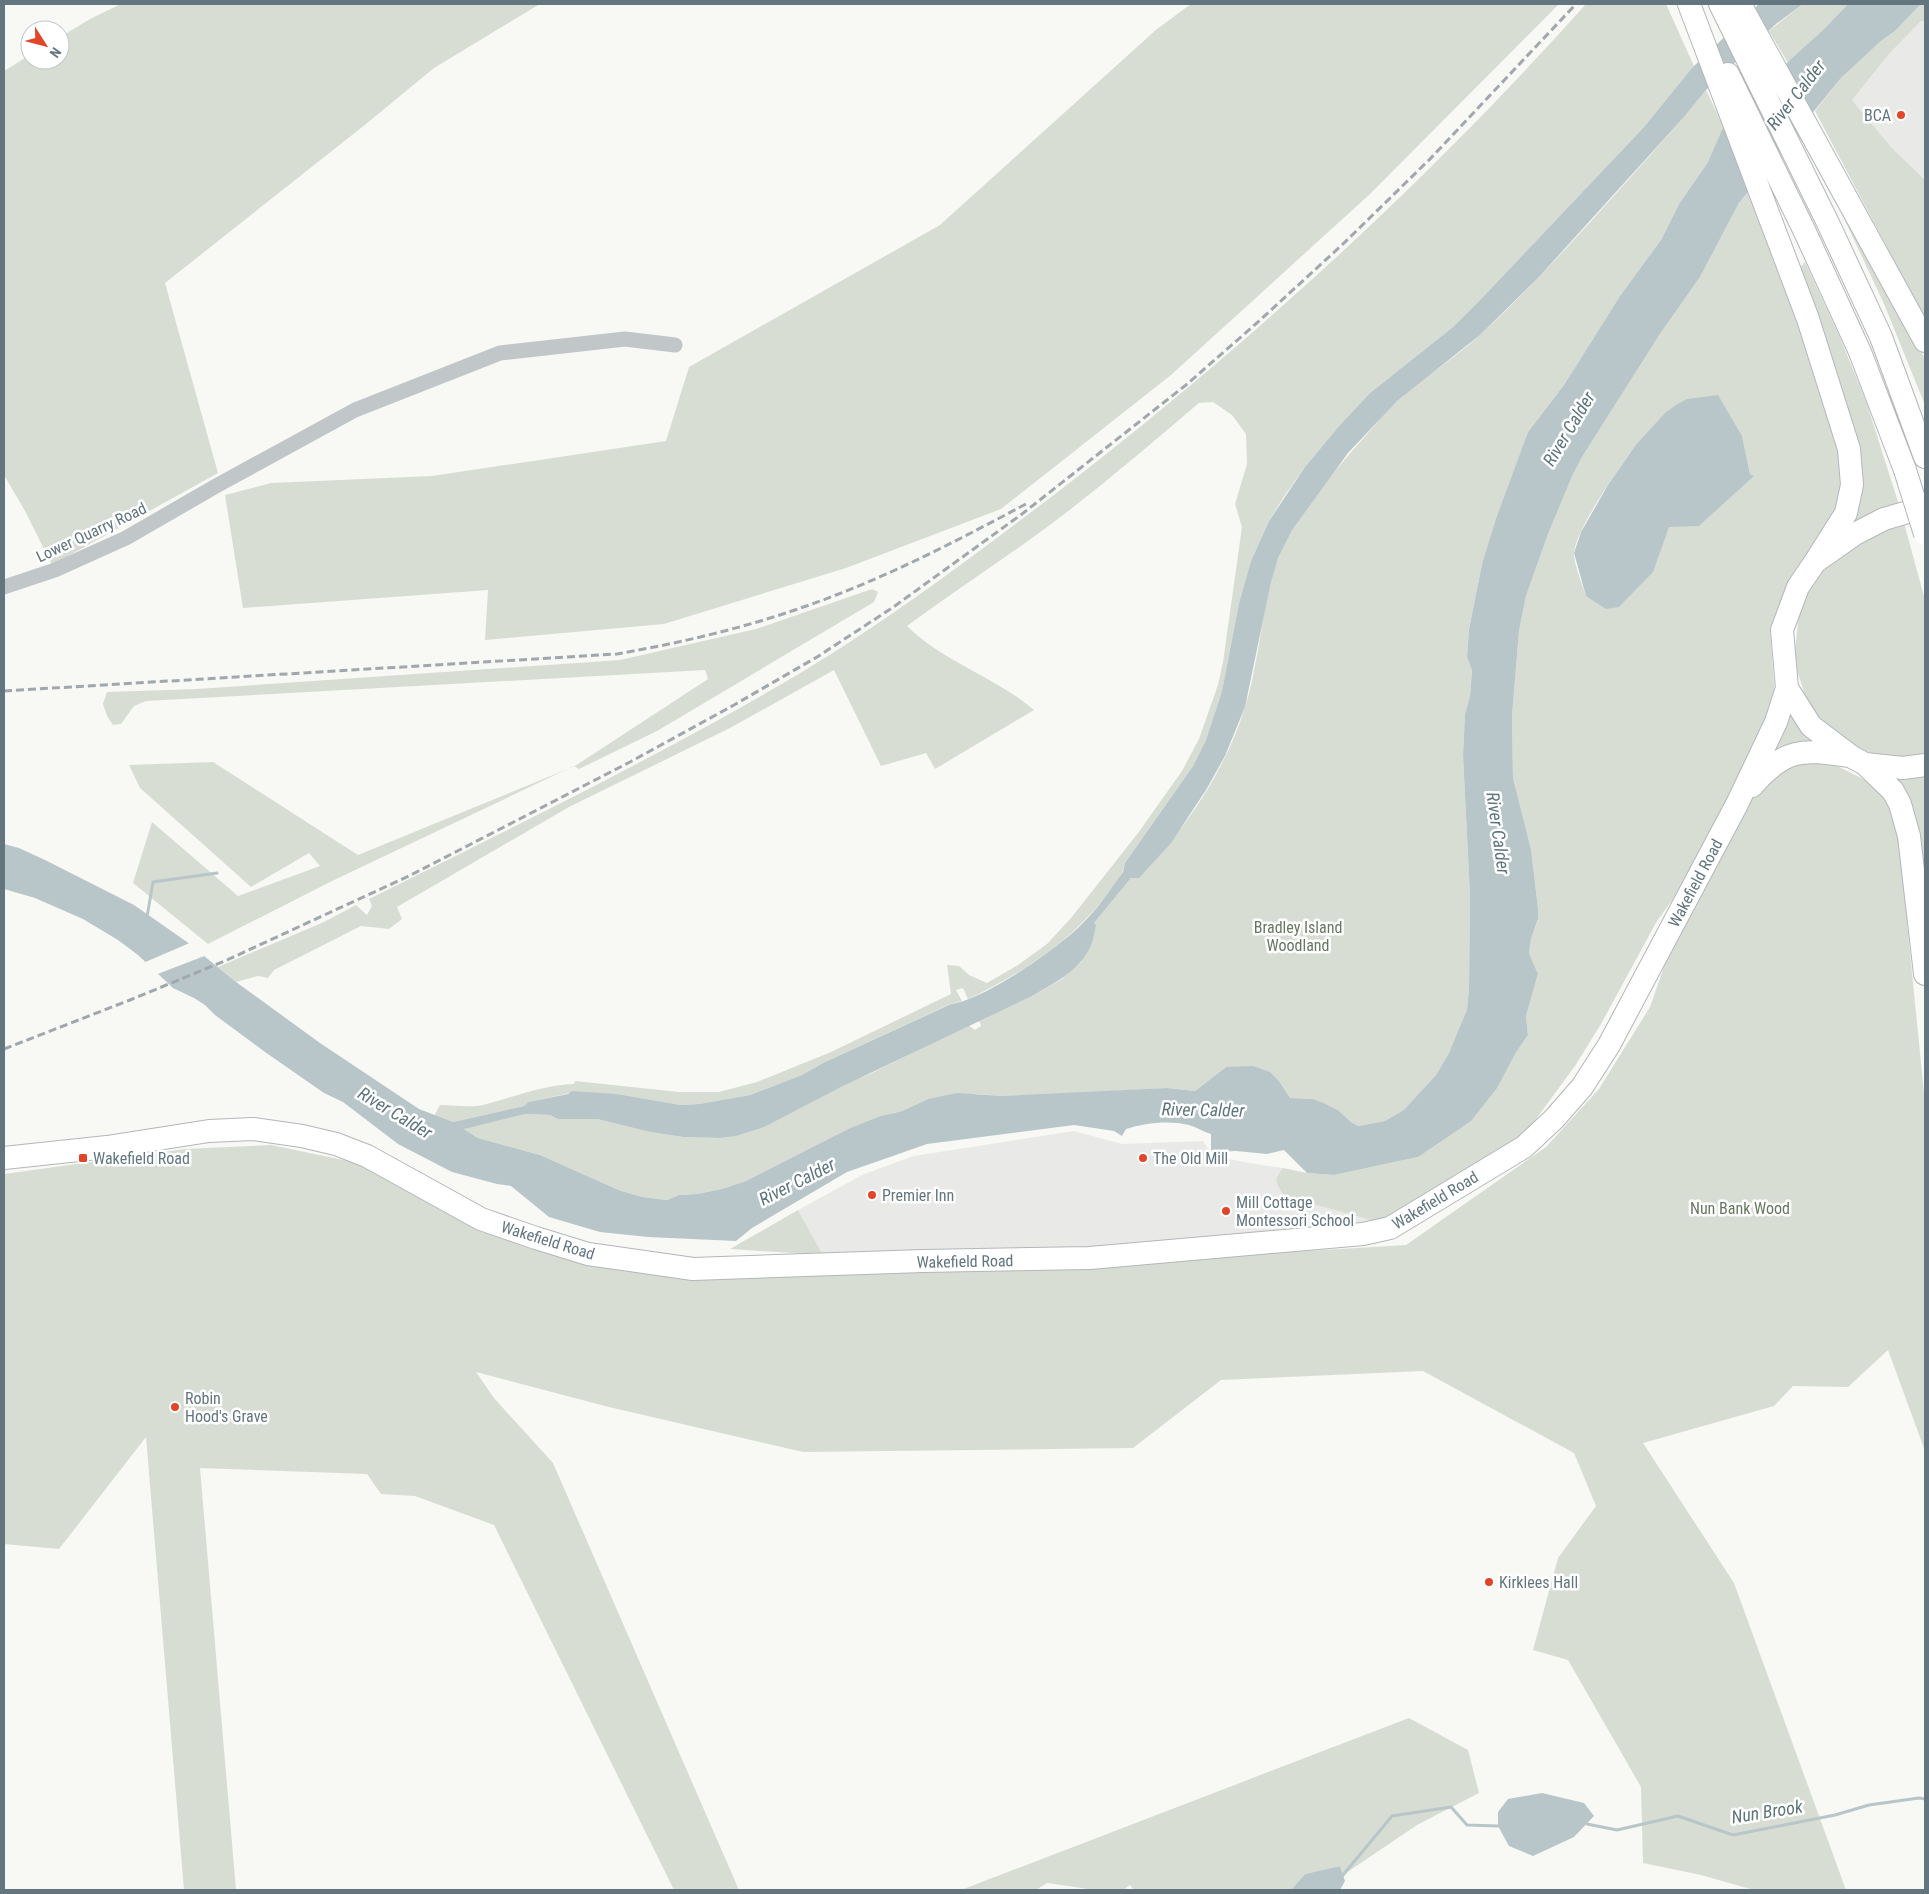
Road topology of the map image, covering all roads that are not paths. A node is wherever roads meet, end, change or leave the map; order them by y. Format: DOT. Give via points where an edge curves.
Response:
graph roads {
  1 [pos="1689,4"];
  2 [pos="1693,4"];
  3 [pos="1720,4"];
  4 [pos="1740,4"];
  5 [pos="1925,341"];
  6 [pos="675,345"];
  7 [pos="1925,457"];
  8 [pos="1925,507"];
  9 [pos="1925,534"];
  10 [pos="1815,562"];
  11 [pos="4,587"];
  12 [pos="1787,688"];
  13 [pos="1859,760"];
  14 [pos="1925,765"];
  15 [pos="1737,804"];
  16 [pos="1925,974"];
  17 [pos="4,1158"];
  1 -- 10 [label="highway" via="1781,246 1849,450 1852,485 1846,513"];
  2 -- 9 [label="highway, bridge" via="1860,352 1905,470"];
  3 -- 7 [label="highway" via="1881,337"];
  4 -- 5 [label="highway"];
  6 -- 11 [label="street, Lower Quarry Road" via="625,339 500,353 355,410 126,538 55,570"];
  8 -- 10 [label="highway" via="1855,534"];
  10 -- 12 [label="highway" via="1798,587 1782,630"];
  12 -- 13 [label="highway" via="1811,726"];
  12 -- 15 [label="highway, Wakefield Road" via="1776,722"];
  13 -- 14 [label="highway, Wakefield Road" via="1903,768"];
  13 -- 15 [label="highway, Wakefield Road" via="1813,751 1791,754 1772,766"];
  13 -- 16 [label="highway" via="1893,791 1900,804 1907,828"];
  15 -- 17 [label="highway, Wakefield Road" via="1609,1045 1569,1103 1524,1147 1390,1228 1363,1234 1090,1258 693,1269 588,1254 518,1232 481,1219 367,1156 302,1136 252,1129 209,1131 100,1148"];
}
